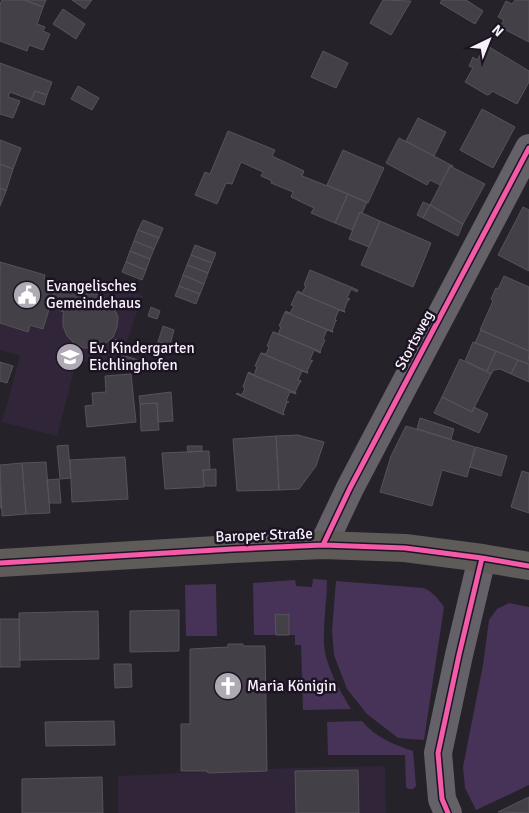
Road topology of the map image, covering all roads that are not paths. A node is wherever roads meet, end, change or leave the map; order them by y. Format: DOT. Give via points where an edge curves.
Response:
graph roads {
  1 [pos="529,148"];
  2 [pos="323,545"];
  3 [pos="482,558"];
  4 [pos="0,563"];
  5 [pos="529,566"];
  6 [pos="448,813"];
  1 -- 2 [label="street, Stortsweg"];
  2 -- 3 [label="main road, Baroper Straße" via="405,548"];
  2 -- 4 [label="main road, Baroper Straße"];
  3 -- 5 [label="main road, Baroper Straße"];
  3 -- 6 [label="street" via="438,752 442,799"];
}
